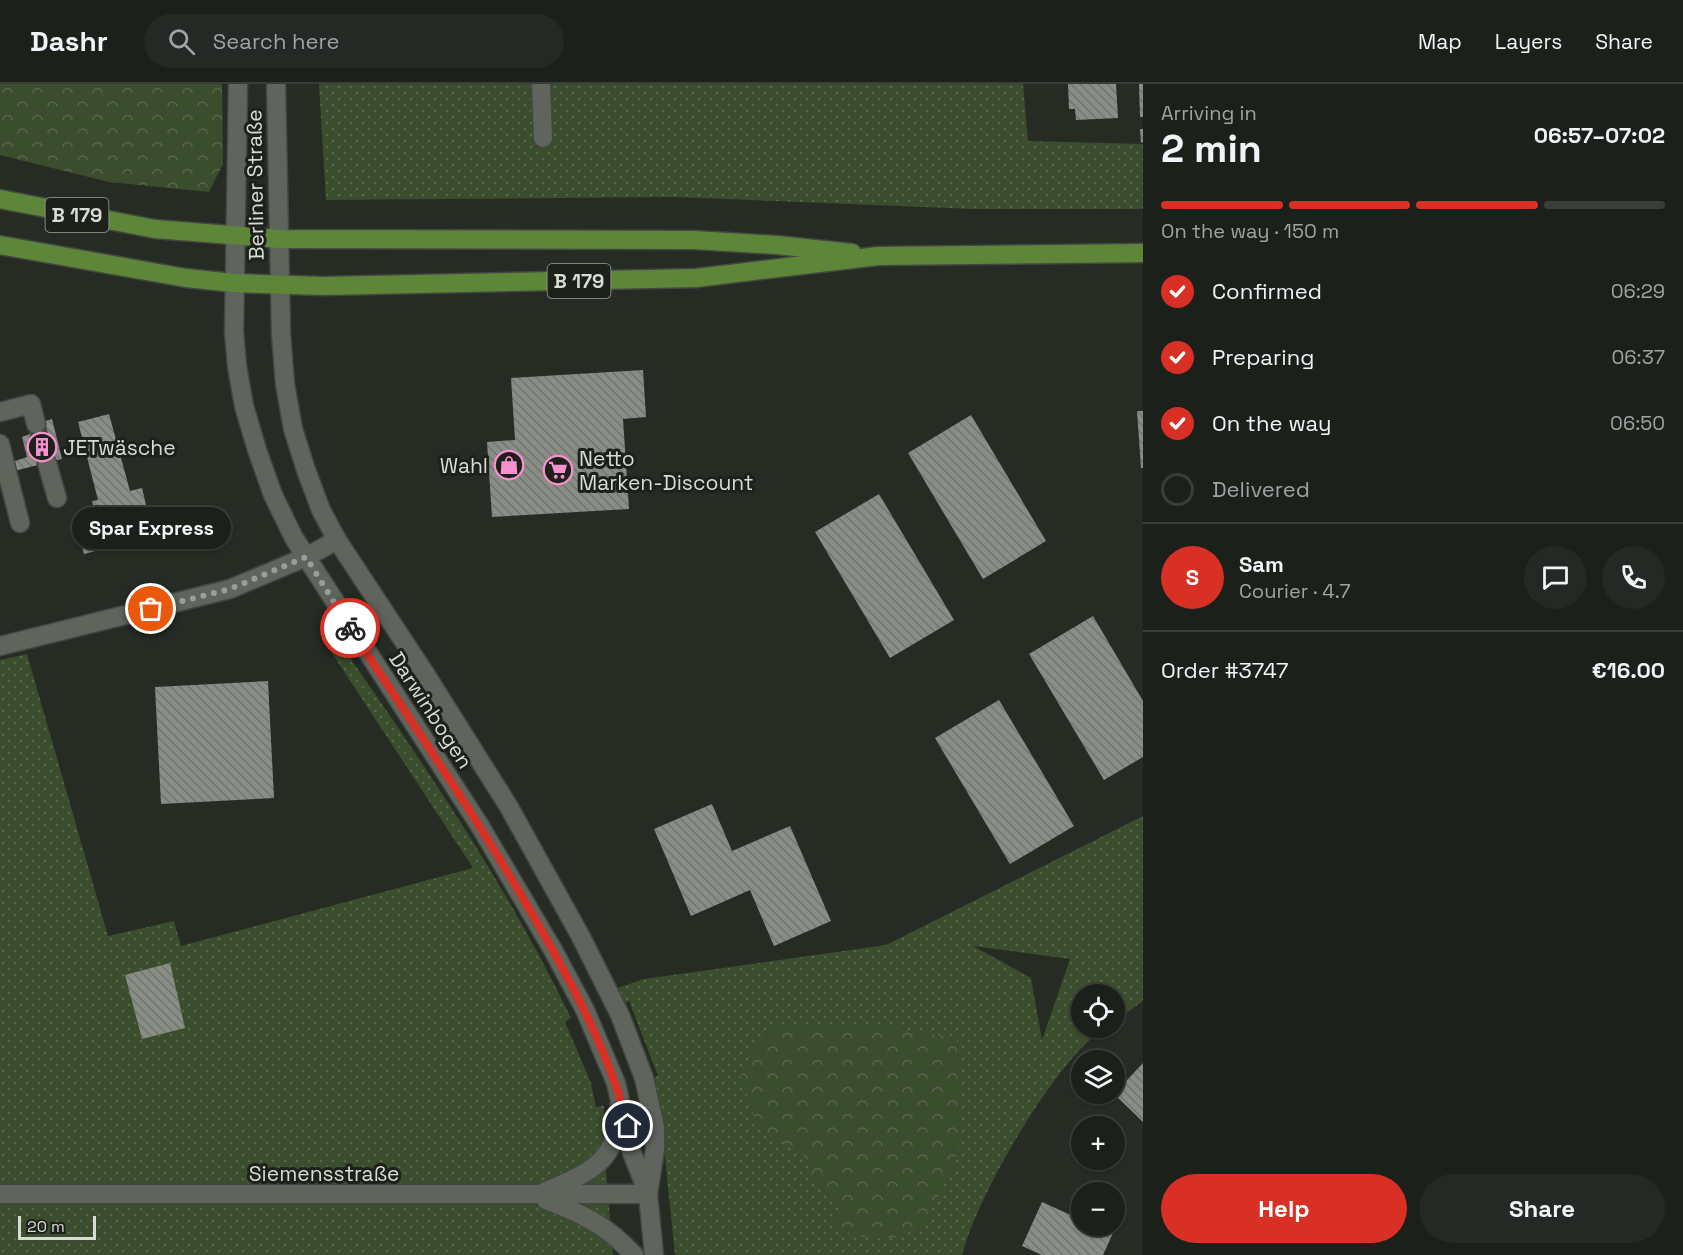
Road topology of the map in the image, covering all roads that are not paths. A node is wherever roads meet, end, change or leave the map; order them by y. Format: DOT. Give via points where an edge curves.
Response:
graph roads {
  1 [pos="238,84"];
  2 [pos="276,84"];
  3 [pos="541,84"];
  4 [pos="543,138"];
  5 [pos="0,199"];
  6 [pos="234,236"];
  7 [pos="280,239"];
  8 [pos="0,245"];
  9 [pos="1143,253"];
  10 [pos="878,256"];
  11 [pos="234,283"];
  12 [pos="280,285"];
  13 [pos="0,412"];
  14 [pos="36,423"];
  15 [pos="0,444"];
  16 [pos="47,463"];
  17 [pos="57,498"];
  18 [pos="20,523"];
  19 [pos="337,540"];
  20 [pos="306,557"];
  21 [pos="0,646"];
  22 [pos="621,1099"];
  23 [pos="0,1194"];
  24 [pos="648,1194"];
  25 [pos="536,1196"];
  26 [pos="634,1255"];
  27 [pos="654,1255"];
  1 -- 6 [label="street, Berliner Straße"];
  2 -- 7 [label="street, Berliner Straße"];
  3 -- 4 [label="street"];
  5 -- 6 [label="main road, B 179" via="155,229"];
  6 -- 7 [label="main road, B 179"];
  6 -- 11 [label="street, Darwinbogen"];
  7 -- 10 [label="main road, B 179" via="694,240"];
  7 -- 12 [label="street, Berliner Straße"];
  8 -- 11 [label="main road, B 179"];
  9 -- 10 [label="main road, B 179"];
  10 -- 12 [label="main road, B 179" via="696,278"];
  11 -- 12 [label="main road, B 179"];
  11 -- 20 [label="street, Darwinbogen" via="234,332 244,406 273,495"];
  12 -- 19 [label="street, Darwinbogen" via="285,384 293,429 321,510"];
  13 -- 14 [label="street" via="31,404"];
  15 -- 18 [label="street"];
  16 -- 17 [label="street"];
  19 -- 20 [label="street"];
  19 -- 24 [label="street, Darwinbogen" via="509,807 613,999 644,1078 651,1107 655,1149"];
  20 -- 21 [label="street" via="230,589"];
  20 -- 22 [label="street, Darwinbogen" via="522,896 585,1010"];
  22 -- 24 [label="street, Darwinbogen" via="633,1153"];
  22 -- 25 [label="street" via="611,1146 598,1163"];
  23 -- 25 [label="street, Siemensstraße"];
  24 -- 25 [label="street, Siemensstraße"];
  24 -- 27 [label="street, Darwinbogen"];
  25 -- 26 [label="street" via="603,1225"];
}
